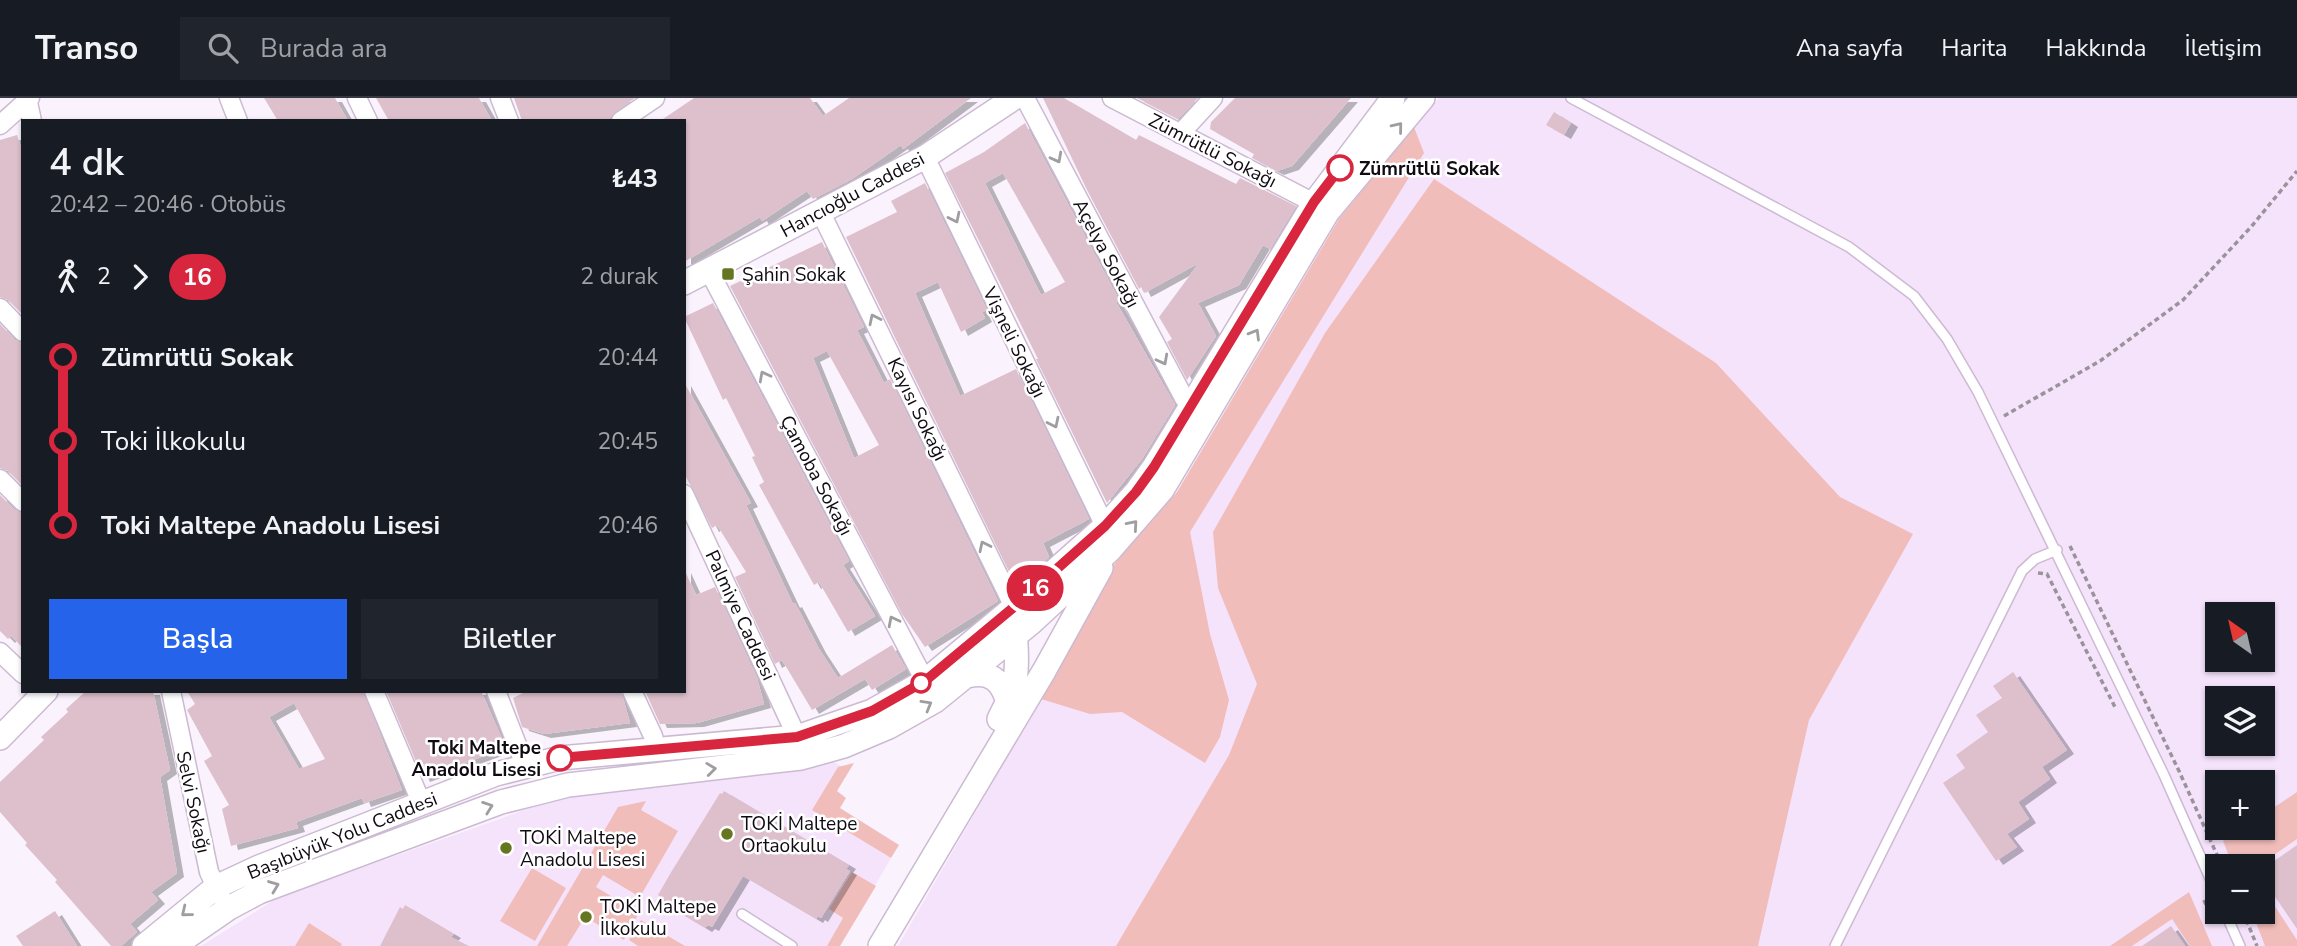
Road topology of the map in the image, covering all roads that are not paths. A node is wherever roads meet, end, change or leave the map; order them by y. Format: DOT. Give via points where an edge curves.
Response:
graph roads {
  1 [pos="229,98"];
  2 [pos="357,98"];
  3 [pos="500,98"];
  4 [pos="655,98"];
  5 [pos="1014,98"];
  6 [pos="1025,98"];
  7 [pos="1112,98"];
  8 [pos="1213,98"];
  9 [pos="1393,98"];
  10 [pos="1423,98"];
  11 [pos="1571,98"];
  12 [pos="28,99"];
  13 [pos="32,119"];
  14 [pos="237,119"];
  15 [pos="367,119"];
  16 [pos="508,119"];
  17 [pos="624,119"];
  18 [pos="0,125"];
  19 [pos="1180,134"];
  20 [pos="925,157"];
  21 [pos="1314,202"];
  22 [pos="820,211"];
  23 [pos="708,270"];
  24 [pos="686,281"];
  25 [pos="0,309"];
  26 [pos="21,330"];
  27 [pos="1192,404"];
  28 [pos="0,479"];
  29 [pos="686,498"];
  30 [pos="21,500"];
  31 [pos="1105,526"];
  32 [pos="1110,550"];
  33 [pos="2057,550"];
  34 [pos="1020,622"];
  35 [pos="0,652"];
  36 [pos="1044,671"];
  37 [pos="21,672"];
  38 [pos="967,676"];
  39 [pos="925,681"];
  40 [pos="42,693"];
  41 [pos="171,693"];
  42 [pos="375,693"];
  43 [pos="497,693"];
  44 [pos="633,693"];
  45 [pos="1008,702"];
  46 [pos="797,737"];
  47 [pos="0,738"];
  48 [pos="656,749"];
  49 [pos="525,765"];
  50 [pos="421,802"];
  51 [pos="2205,867"];
  52 [pos="216,887"];
  53 [pos="229,908"];
  54 [pos="742,914"];
  55 [pos="2230,924"];
  56 [pos="144,946"];
  57 [pos="174,946"];
  58 [pos="792,946"];
  59 [pos="862,946"];
  60 [pos="880,946"];
  61 [pos="1835,946"];
  62 [pos="2240,946"];
  1 -- 14 [label="street"];
  2 -- 15 [label="street"];
  3 -- 16 [label="street"];
  4 -- 17 [label="street"];
  5 -- 20 [label="main road, Hancıoğlu Caddesi"];
  6 -- 27 [label="street, Açelya Sokağı, one-way" via="1184,398"];
  7 -- 19 [label="street, Zümrütlü Sokağı"];
  8 -- 19 [label="street"];
  9 -- 21 [label="main road, Başıbüyük Yolu Caddesi"];
  32 -- 10 [label="main road, Başıbüyük Yolu Caddesi, one-way" via="1162,490 1327,213"];
  11 -- 33 [label="lane" via="1849,247 1914,296 1947,340"];
  12 -- 13 [label="street"];
  12 -- 18 [label="street"];
  19 -- 21 [label="street, Zümrütlü Sokağı"];
  20 -- 22 [label="main road, Hancıoğlu Caddesi"];
  20 -- 31 [label="street, Vişneli Sokağı, one-way"];
  21 -- 27 [label="main road, Başıbüyük Yolu Caddesi"];
  22 -- 23 [label="main road, Hancıoğlu Caddesi"];
  34 -- 22 [label="street, Kayısı Sokağı, one-way"];
  23 -- 24 [label="main road, Hancıoğlu Caddesi"];
  39 -- 23 [label="street, Çamoba Sokağı, one-way"];
  25 -- 26 [label="street"];
  27 -- 31 [label="main road, Başıbüyük Yolu Caddesi" via="1148,475"];
  28 -- 30 [label="street"];
  29 -- 46 [label="street, Palmiye Caddesi"];
  31 -- 34 [label="main road, Başıbüyük Yolu Caddesi"];
  32 -- 34 [label="main road, Başıbüyük Yolu Caddesi"];
  32 -- 36 [label="main road"];
  33 -- 51 [label="lane"];
  33 -- 61 [label="lane" via="2022,570"];
  34 -- 36 [label="main road" via="1038,632"];
  34 -- 38 [label="main road, Başıbüyük Yolu Caddesi"];
  34 -- 39 [label="main road, Başıbüyük Yolu Caddesi"];
  34 -- 45 [label="main road" via="1018,671"];
  35 -- 37 [label="street"];
  36 -- 60 [label="main road"];
  38 -- 45 [label="main road" via="986,674 997,681"];
  53 -- 38 [label="main road, Başıbüyük Yolu Caddesi, one-way" via="259,892 501,802 568,785 801,758 844,746 935,701"];
  39 -- 46 [label="main road, Başıbüyük Yolu Caddesi" via="872,711"];
  40 -- 47 [label="main road"];
  41 -- 52 [label="street, Selvi Sokağı"];
  42 -- 50 [label="street"];
  43 -- 49 [label="street"];
  44 -- 48 [label="street"];
  45 -- 59 [label="main road"];
  46 -- 48 [label="main road, Başıbüyük Yolu Caddesi"];
  48 -- 49 [label="main road, Başıbüyük Yolu Caddesi"];
  49 -- 50 [label="main road, Başıbüyük Yolu Caddesi"];
  50 -- 52 [label="main road, Başıbüyük Yolu Caddesi"];
  52 -- 53 [label="street, Selvi Sokağı"];
  52 -- 56 [label="main road, Başıbüyük Yolu Caddesi, one-way"];
  53 -- 57 [label="main road, Başıbüyük Yolu Caddesi"];
  54 -- 58 [label="lane"];
  55 -- 62 [label="lane"];
}
